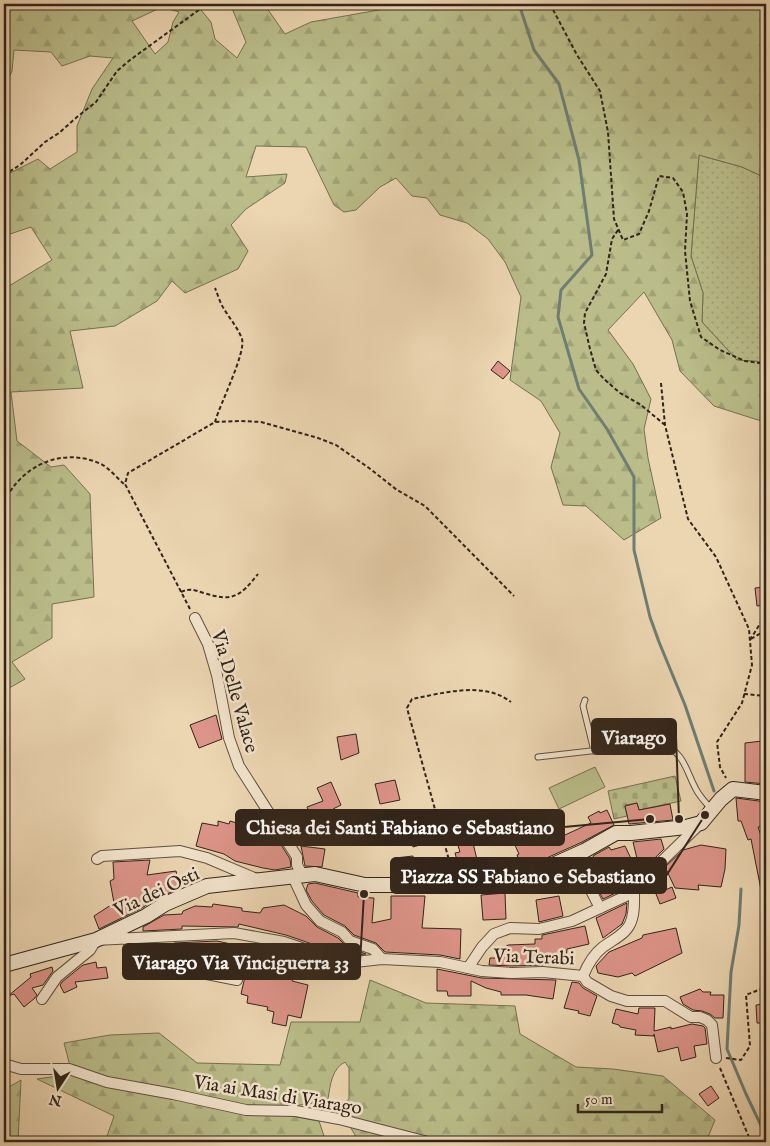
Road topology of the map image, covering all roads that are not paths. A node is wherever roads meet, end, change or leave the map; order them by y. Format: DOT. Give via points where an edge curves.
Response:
graph roads {
  1 [pos="195,618"];
  2 [pos="585,700"];
  3 [pos="594,752"];
  4 [pos="538,757"];
  5 [pos="766,793"];
  6 [pos="712,810"];
  7 [pos="701,823"];
  8 [pos="573,856"];
  9 [pos="96,859"];
  10 [pos="298,876"];
  11 [pos="260,880"];
  12 [pos="634,889"];
  13 [pos="600,908"];
  14 [pos="126,938"];
  15 [pos="96,940"];
  16 [pos="382,959"];
  17 [pos="4,965"];
  18 [pos="468,968"];
  19 [pos="583,976"];
  20 [pos="237,980"];
  21 [pos="42,999"];
  22 [pos="719,1058"];
  23 [pos="4,1064"];
  24 [pos="428,1142"];
  1 -- 10 [label="street, Via Delle Valace" via="208,644 229,738 240,766 297,858"];
  2 -- 3 [label="lane" via="583,706"];
  3 -- 4 [label="lane"];
  3 -- 6 [label="lane" via="661,744 674,749 689,770 697,791"];
  5 -- 6 [label="street" via="733,789"];
  6 -- 7 [label="street"];
  7 -- 8 [label="street, Via dei Osti" via="616,833"];
  7 -- 12 [label="street"];
  8 -- 10 [label="street, Via dei Osti" via="522,879 365,885 315,874"];
  8 -- 13 [label="street"];
  9 -- 11 [label="street" via="180,851 207,858"];
  10 -- 11 [label="street, Via dei Osti"];
  10 -- 16 [label="street, Via Delle Valace" via="306,905 320,921 342,932 350,941 373,950"];
  11 -- 15 [label="street, Via dei Osti" via="206,886"];
  12 -- 13 [label="street"];
  12 -- 19 [label="street, Via Terabi" via="630,924 624,933 601,948"];
  13 -- 18 [label="street" via="572,921 539,929 510,928 494,934"];
  14 -- 15 [label="street, Via Terabi"];
  14 -- 16 [label="street, Via Terabi" via="234,933 284,942 346,963"];
  14 -- 20 [label="street" via="132,946 187,970"];
  15 -- 17 [label="street, Via dei Osti"];
  15 -- 21 [label="street" via="90,950 57,977"];
  16 -- 18 [label="street, Via Terabi" via="440,962"];
  18 -- 19 [label="street, Via Terabi"];
  19 -- 22 [label="street" via="587,982 627,1002 665,1002 690,1017 707,1020 712,1025"];
  23 -- 24 [label="street, Via ai Masi di Viarago" via="20,1069 69,1069 107,1082 246,1110 296,1112 339,1119"];
}
